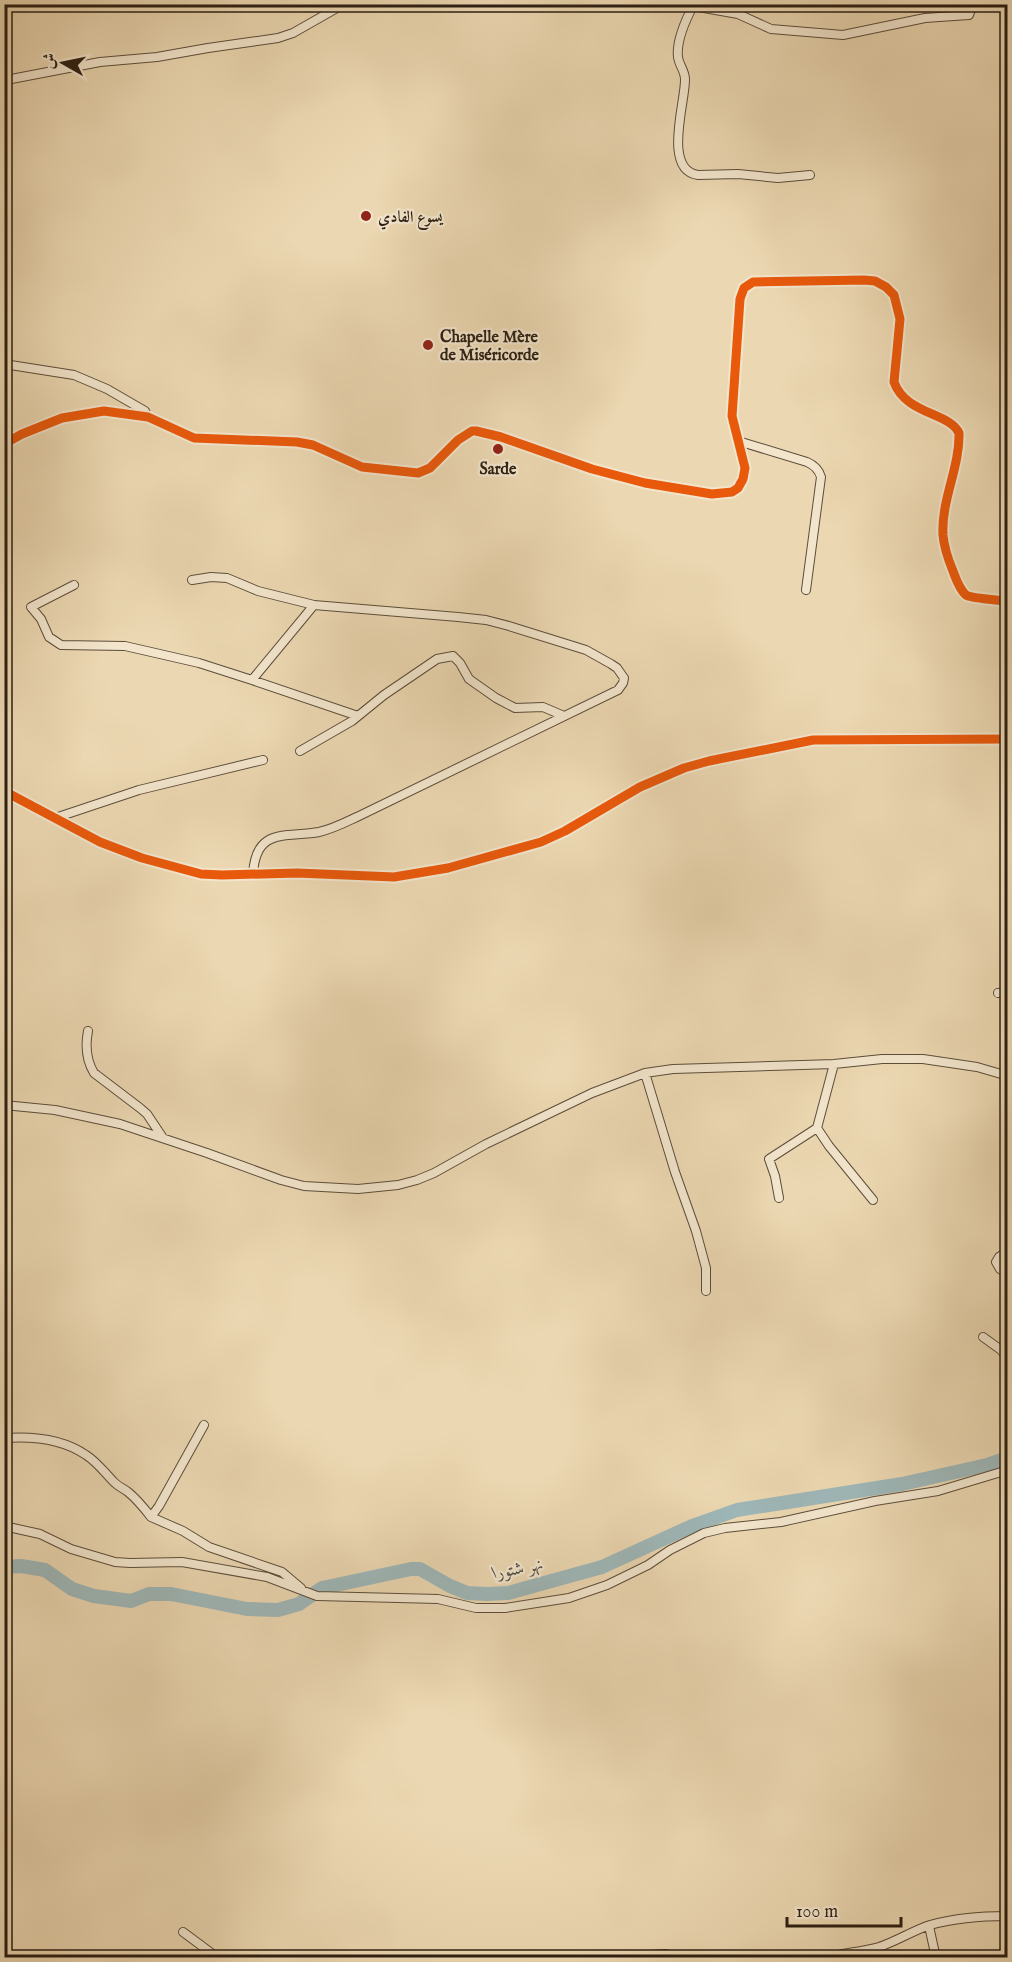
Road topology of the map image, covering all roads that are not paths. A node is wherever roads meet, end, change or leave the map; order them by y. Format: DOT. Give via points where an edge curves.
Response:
graph roads {
  1 [pos="344,4"];
  2 [pos="973,4"];
  3 [pos="693,5"];
  4 [pos="4,83"];
  5 [pos="810,175"];
  6 [pos="4,364"];
  7 [pos="148,417"];
  8 [pos="738,441"];
  9 [pos="4,444"];
  10 [pos="192,580"];
  11 [pos="74,585"];
  12 [pos="807,590"];
  13 [pos="1008,602"];
  14 [pos="314,605"];
  15 [pos="252,680"];
  16 [pos="358,716"];
  17 [pos="564,716"];
  18 [pos="1008,739"];
  19 [pos="300,751"];
  20 [pos="263,760"];
  21 [pos="4,791"];
  22 [pos="55,818"];
  23 [pos="253,874"];
  24 [pos="88,1031"];
  25 [pos="834,1064"];
  26 [pos="645,1073"];
  27 [pos="1008,1076"];
  28 [pos="5,1107"];
  29 [pos="817,1128"];
  30 [pos="163,1138"];
  31 [pos="779,1198"];
  32 [pos="873,1200"];
  33 [pos="1008,1251"];
  34 [pos="1008,1274"];
  35 [pos="706,1291"];
  36 [pos="983,1337"];
  37 [pos="1008,1358"];
  38 [pos="204,1425"];
  39 [pos="4,1438"];
  40 [pos="1008,1470"];
  41 [pos="151,1517"];
  42 [pos="4,1526"];
  43 [pos="306,1592"];
  44 [pos="1008,1916"];
  45 [pos="929,1926"];
  46 [pos="183,1932"];
  47 [pos="634,1956"];
  48 [pos="218,1958"];
  49 [pos="601,1958"];
  50 [pos="682,1958"];
  51 [pos="824,1958"];
  52 [pos="936,1958"];
  1 -- 4 [label="street" via="278,38 100,62"];
  2 -- 3 [label="street" via="965,16 925,18 843,35 771,28 738,14"];
  3 -- 5 [label="street" via="677,55 685,78 678,134 686,168 698,175"];
  6 -- 7 [label="street" via="74,375 107,389 145,411"];
  7 -- 8 [label="street" via="194,438 297,442 362,467 409,473 424,472 458,440 477,431 592,469 665,488 712,494 738,488 745,468"];
  7 -- 9 [label="street" via="110,411 78,415 48,423"];
  8 -- 12 [label="street" via="807,462 819,472"];
  8 -- 13 [label="street" via="732,416 733,387 744,288 753,282 855,280 886,286 894,295 900,319 897,388 908,401 951,423 959,433 944,528 953,571 966,595"];
  10 -- 14 [label="street" via="227,578 258,591"];
  11 -- 15 [label="street" via="31,608 49,637 61,645 125,646"];
  14 -- 15 [label="street"];
  14 -- 17 [label="street" via="486,620 586,650 617,668 624,678 618,690"];
  15 -- 16 [label="street"];
  16 -- 17 [label="street" via="437,659 453,656 469,679 496,698 515,708 543,707"];
  16 -- 19 [label="street"];
  17 -- 23 [label="street" via="334,827 270,838 258,851"];
  18 -- 23 [label="street" via="792,743 684,768 640,787 541,842 448,867 394,877"];
  20 -- 22 [label="street" via="139,790"];
  21 -- 22 [label="street"];
  22 -- 23 [label="street" via="100,842 142,858 201,874"];
  24 -- 30 [label="street" via="87,1054 94,1073 147,1114"];
  25 -- 26 [label="street"];
  25 -- 27 [label="street" via="923,1059"];
  25 -- 29 [label="street"];
  26 -- 30 [label="street" via="592,1093 434,1173 387,1187 304,1186"];
  26 -- 35 [label="street" via="696,1232 706,1268"];
  28 -- 30 [label="street" via="87,1116"];
  29 -- 31 [label="street" via="769,1159"];
  29 -- 32 [label="street"];
  33 -- 34 [label="street" via="996,1262"];
  36 -- 37 [label="street"];
  38 -- 41 [label="street"];
  39 -- 41 [label="street" via="40,1438 86,1454"];
  40 -- 43 [label="street" via="938,1491 704,1533 607,1585 545,1603 476,1608 438,1599 317,1596"];
  41 -- 43 [label="street" via="209,1547 282,1572"];
  42 -- 43 [label="street" via="40,1534 115,1562 182,1562 267,1577"];
  44 -- 45 [label="street" via="950,1920"];
  45 -- 51 [label="street" via="882,1946"];
  45 -- 52 [label="street"];
  46 -- 48 [label="street"];
  47 -- 49 [label="street"];
  47 -- 50 [label="street" via="666,1954"];
}
